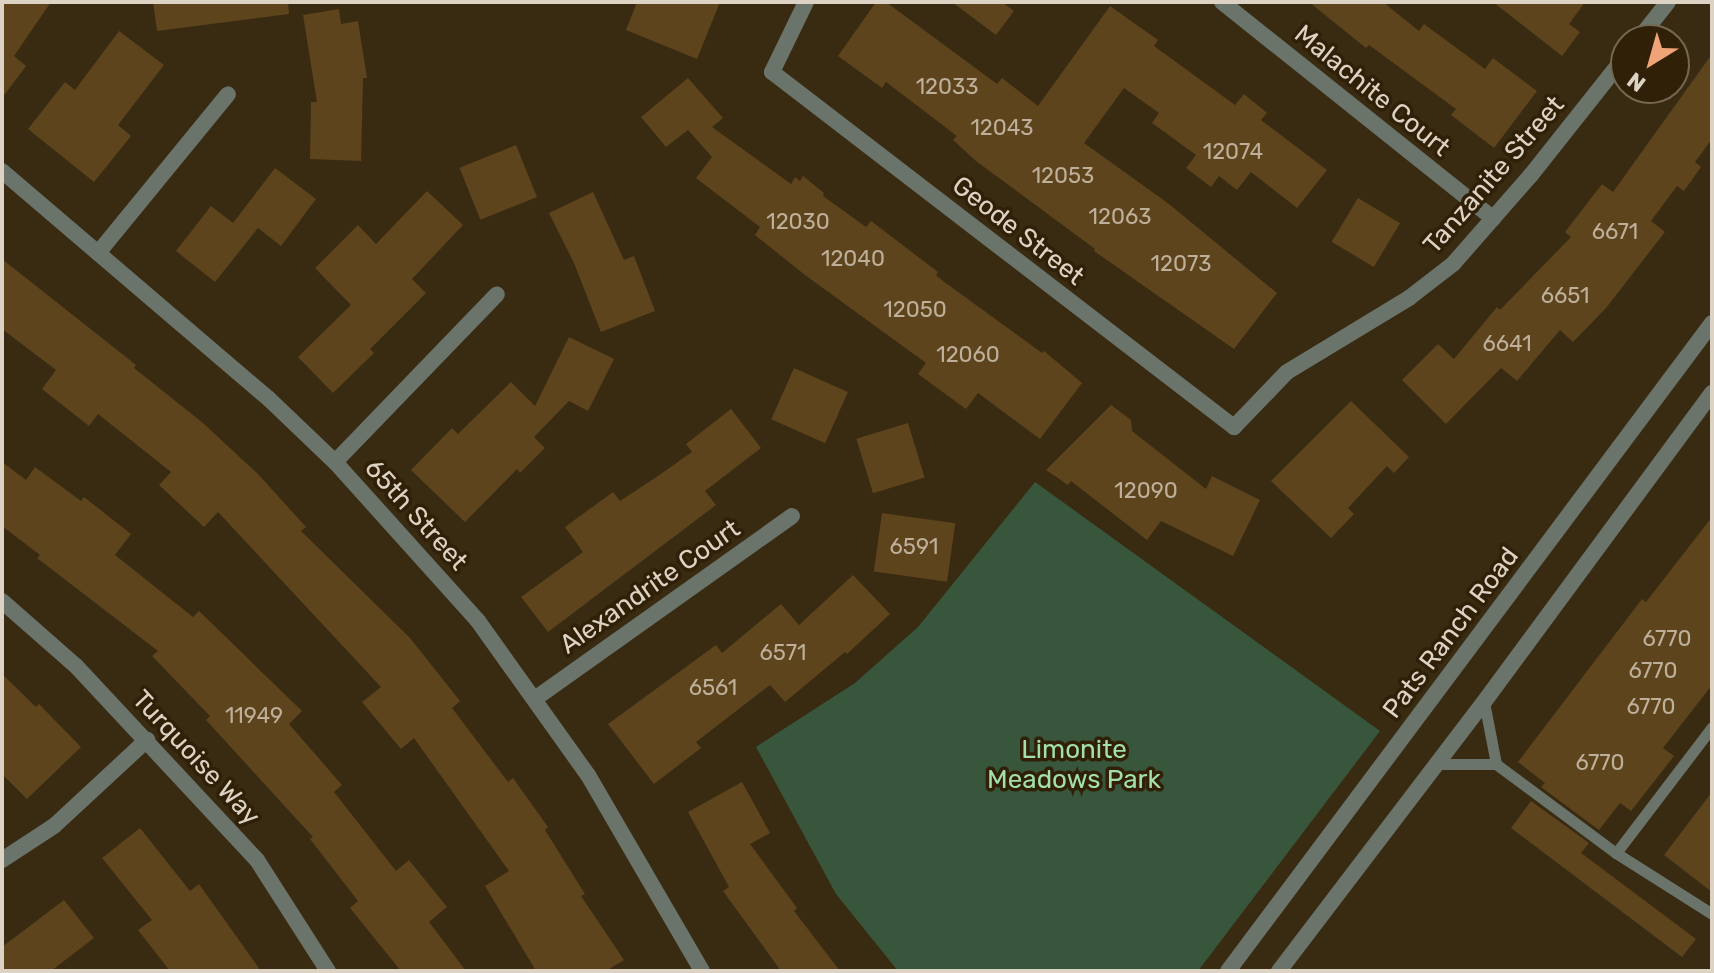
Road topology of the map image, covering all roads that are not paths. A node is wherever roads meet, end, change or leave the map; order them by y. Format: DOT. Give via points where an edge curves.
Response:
graph roads {
  1 [pos="806,2"];
  2 [pos="1222,2"];
  3 [pos="1668,2"];
  4 [pos="1651,24"];
  5 [pos="1610,75"];
  6 [pos="228,94"];
  7 [pos="2,171"];
  8 [pos="1493,218"];
  9 [pos="98,253"];
  10 [pos="497,294"];
  11 [pos="1712,323"];
  12 [pos="1712,393"];
  13 [pos="1234,427"];
  14 [pos="335,462"];
  15 [pos="792,516"];
  16 [pos="2,601"];
  17 [pos="536,698"];
  18 [pos="1484,702"];
  19 [pos="1712,727"];
  20 [pos="147,740"];
  21 [pos="1437,764"];
  22 [pos="1496,764"];
  23 [pos="1616,853"];
  24 [pos="2,860"];
  25 [pos="1712,914"];
  26 [pos="328,971"];
  27 [pos="702,971"];
  28 [pos="1228,971"];
  29 [pos="1279,971"];
  1 -- 13 [label="street, Geode Street" via="772,72"];
  2 -- 8 [label="street, Malachite Court"];
  3 -- 4 [label="street"];
  5 -- 8 [label="street, Tanzanite Street"];
  6 -- 9 [label="street"];
  7 -- 9 [label="street, 65th Street"];
  8 -- 13 [label="street, Tanzanite Street" via="1453,264 1409,298 1287,372"];
  9 -- 14 [label="street, 65th Street"];
  10 -- 14 [label="street"];
  11 -- 28 [label="street, Pats Ranch Road"];
  12 -- 18 [label="street"];
  14 -- 17 [label="street, 65th Street" via="478,621"];
  15 -- 17 [label="street, Alexandrite Court"];
  16 -- 20 [label="street, Turquoise Way" via="76,666"];
  17 -- 27 [label="street, 65th Street" via="588,775"];
  18 -- 21 [label="street"];
  18 -- 22 [label="lane"];
  19 -- 23 [label="lane"];
  20 -- 24 [label="street" via="54,826"];
  20 -- 26 [label="street, Turquoise Way" via="257,860"];
  21 -- 22 [label="lane"];
  21 -- 29 [label="street"];
  22 -- 23 [label="lane"];
  23 -- 25 [label="lane"];
}
